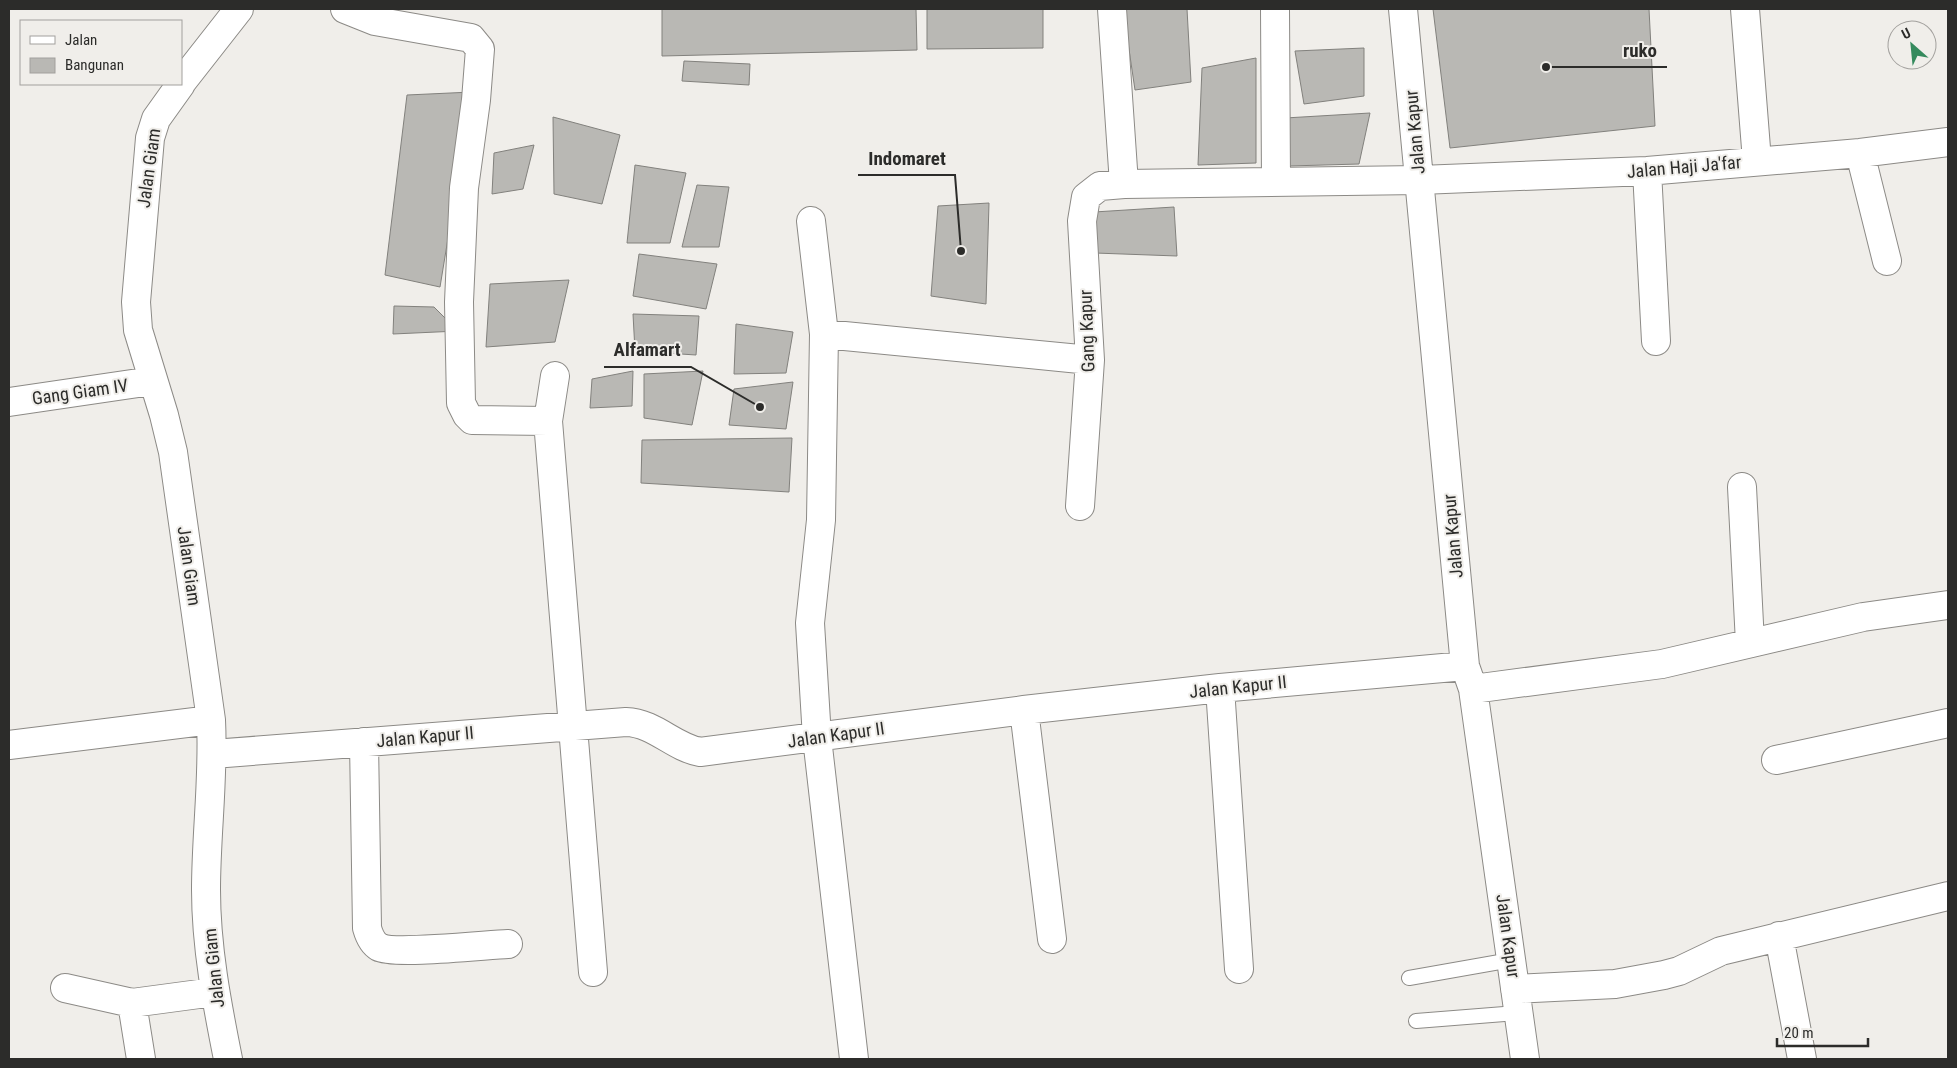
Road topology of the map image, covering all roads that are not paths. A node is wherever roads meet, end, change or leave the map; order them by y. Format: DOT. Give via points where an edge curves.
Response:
graph roads {
  1 [pos="239,9"];
  2 [pos="345,9"];
  3 [pos="1112,9"];
  4 [pos="1275,9"];
  5 [pos="1403,9"];
  6 [pos="1745,9"];
  7 [pos="182,82"];
  8 [pos="180,85"];
  9 [pos="1948,142"];
  10 [pos="1860,153"];
  11 [pos="1757,161"];
  12 [pos="1648,171"];
  13 [pos="1420,180"];
  14 [pos="1276,182"];
  15 [pos="1124,184"];
  16 [pos="811,221"];
  17 [pos="1887,261"];
  18 [pos="824,334"];
  19 [pos="1656,341"];
  20 [pos="1090,360"];
  21 [pos="555,376"];
  22 [pos="152,381"];
  23 [pos="9,402"];
  24 [pos="548,421"];
  25 [pos="1742,487"];
  26 [pos="1080,506"];
  27 [pos="1948,605"];
  28 [pos="1750,643"];
  29 [pos="1469,678"];
  30 [pos="1220,688"];
  31 [pos="1024,710"];
  32 [pos="211,720"];
  33 [pos="1948,723"];
  34 [pos="572,725"];
  35 [pos="817,738"];
  36 [pos="364,742"];
  37 [pos="9,745"];
  38 [pos="213,754"];
  39 [pos="1776,760"];
  40 [pos="1948,896"];
  41 [pos="1779,936"];
  42 [pos="1052,939"];
  43 [pos="508,944"];
  44 [pos="1511,960"];
  45 [pos="1239,969"];
  46 [pos="593,972"];
  47 [pos="1409,978"];
  48 [pos="65,988"];
  49 [pos="214,992"];
  50 [pos="1516,1001"];
  51 [pos="132,1003"];
  52 [pos="1416,1021"];
  53 [pos="141,1059"];
  54 [pos="228,1059"];
  55 [pos="854,1059"];
  56 [pos="1525,1059"];
  57 [pos="1802,1059"];
  1 -- 7 [label="street, Jalan Giam"];
  2 -- 24 [label="street" via="375,21 471,38 480,49 464,188 459,302 461,403 472,420"];
  3 -- 15 [label="street"];
  4 -- 14 [label="street"];
  5 -- 13 [label="street, Jalan Kapur"];
  6 -- 11 [label="street"];
  8 -- 22 [label="street, Jalan Giam" via="156,119 146,164 136,302 138,330"];
  9 -- 10 [label="street, Jalan Haji Ja'far"];
  10 -- 11 [label="street, Jalan Haji Ja'far"];
  10 -- 17 [label="street"];
  11 -- 12 [label="street, Jalan Haji Ja'far"];
  12 -- 13 [label="street, Jalan Haji Ja'far"];
  12 -- 19 [label="street"];
  13 -- 14 [label="street, Gang Kapur"];
  13 -- 29 [label="street, Jalan Kapur"];
  14 -- 15 [label="street, Gang Kapur"];
  15 -- 20 [label="street, Gang Kapur" via="1100,186 1086,197 1082,221"];
  16 -- 18 [label="street"];
  18 -- 20 [label="street"];
  18 -- 35 [label="street" via="821,520 810,623"];
  20 -- 26 [label="street, Gang Kapur"];
  21 -- 24 [label="street"];
  22 -- 23 [label="street, Gang Giam IV"];
  22 -- 32 [label="street, Jalan Giam" via="173,452"];
  24 -- 34 [label="street"];
  25 -- 28 [label="street"];
  27 -- 28 [label="street, Jalan Kapur II" via="1863,617"];
  28 -- 29 [label="street, Jalan Kapur II" via="1662,664"];
  29 -- 30 [label="street, Jalan Kapur II"];
  29 -- 44 [label="street, Jalan Kapur"];
  30 -- 31 [label="street, Jalan Kapur II"];
  30 -- 45 [label="street"];
  31 -- 35 [label="street, Jalan Kapur II"];
  31 -- 42 [label="street"];
  32 -- 37 [label="street"];
  32 -- 38 [label="street, Jalan Giam"];
  33 -- 39 [label="street"];
  34 -- 35 [label="street, Jalan Kapur II" via="638,722 654,728 682,747 700,752"];
  34 -- 36 [label="street, Jalan Kapur II"];
  34 -- 46 [label="street"];
  35 -- 55 [label="street"];
  36 -- 38 [label="street, Jalan Kapur II"];
  36 -- 43 [label="street" via="367,928 374,942 387,949 412,950"];
  38 -- 49 [label="street, Jalan Giam" via="206,893"];
  40 -- 41 [label="street"];
  41 -- 50 [label="street" via="1711,955 1664,975"];
  41 -- 57 [label="street"];
  44 -- 47 [label="lane"];
  44 -- 50 [label="street, Jalan Kapur"];
  48 -- 51 [label="street"];
  49 -- 51 [label="street"];
  49 -- 54 [label="street, Jalan Giam"];
  50 -- 52 [label="lane"];
  50 -- 56 [label="street, Jalan Kapur"];
  51 -- 53 [label="street"];
}
